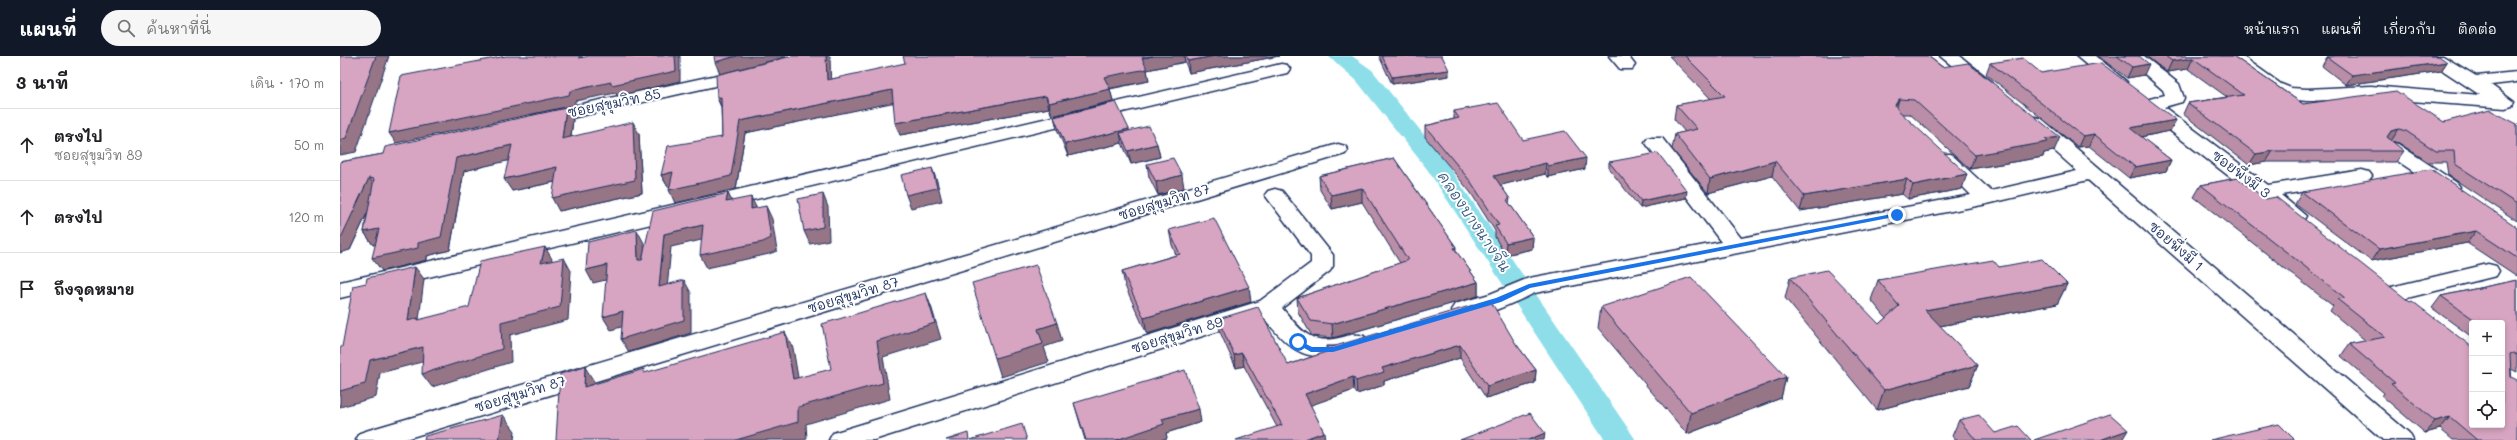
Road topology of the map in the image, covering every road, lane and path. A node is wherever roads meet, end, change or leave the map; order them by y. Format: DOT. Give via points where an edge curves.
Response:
graph roads {
  1 [pos="1949,56"];
  2 [pos="2085,56"];
  3 [pos="2133,56"];
  4 [pos="2230,56"];
  5 [pos="2430,56"];
  6 [pos="763,69"];
  7 [pos="1281,69"];
  8 [pos="2517,77"];
  9 [pos="2473,82"];
  10 [pos="1996,93"];
  11 [pos="2149,105"];
  12 [pos="2511,106"];
  13 [pos="2020,111"];
  14 [pos="525,123"];
  15 [pos="1655,142"];
  16 [pos="1931,147"];
  17 [pos="2391,148"];
  18 [pos="1338,150"];
  19 [pos="2093,173"];
  20 [pos="2362,176"];
  21 [pos="2264,192"];
  22 [pos="1276,195"];
  23 [pos="1987,198"];
  24 [pos="2466,199"];
  25 [pos="2308,226"];
  26 [pos="1736,246"];
  27 [pos="2488,271"];
  28 [pos="340,290"];
  29 [pos="1268,307"];
  30 [pos="2413,307"];
  31 [pos="1438,318"];
  32 [pos="1378,336"];
  33 [pos="368,440"];
  34 [pos="842,440"];
  35 [pos="2400,440"];
  1 -- 10 [label="street"];
  2 -- 11 [label="street, ซอยพึ่งมี 3"];
  3 -- 11 [label="street" via="2172,88 2175,94 2172,100"];
  4 -- 12 [label="street" via="2274,88 2288,93 2306,95 2371,92"];
  5 -- 9 [label="street"];
  6 -- 14 [label="street, ซอยสุขุมวิท 85"];
  7 -- 28 [label="street"];
  8 -- 9 [label="street"];
  9 -- 12 [label="street"];
  11 -- 21 [label="street, ซอยพึ่งมี 3"];
  13 -- 19 [label="street, ซอยพึ่งมี 1"];
  15 -- 26 [label="street"];
  16 -- 23 [label="street"];
  17 -- 24 [label="street"];
  18 -- 33 [label="street, ซอยสุขุมวิท 87"];
  19 -- 23 [label="street"];
  19 -- 35 [label="street, ซอยพึ่งมี 1"];
  20 -- 21 [label="street"];
  21 -- 25 [label="street, ซอยพึ่งมี 3"];
  22 -- 29 [label="street, ซอยสุขุมวิท 89" via="1322,255 1323,260 1322,266"];
  23 -- 26 [label="street"];
  26 -- 31 [label="street" via="1529,286 1498,300"];
  27 -- 30 [label="street" via="2389,288"];
  29 -- 32 [label="street" via="1298,342 1311,349 1333,349"];
  29 -- 34 [label="street, ซอยสุขุมวิท 89"];
}
